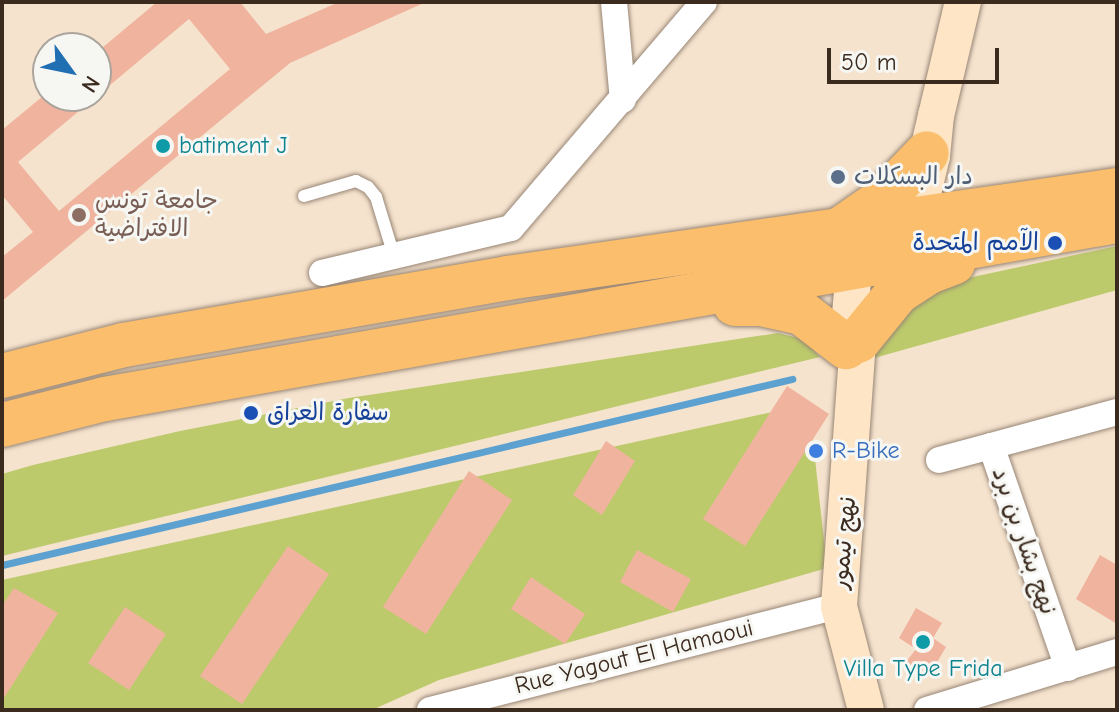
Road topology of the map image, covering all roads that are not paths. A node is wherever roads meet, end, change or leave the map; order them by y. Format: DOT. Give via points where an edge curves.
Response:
graph roads {
  1 [pos="614,2"];
  2 [pos="704,2"];
  3 [pos="963,2"];
  4 [pos="623,100"];
  5 [pos="932,141"];
  6 [pos="1117,192"];
  7 [pos="304,196"];
  8 [pos="1117,221"];
  9 [pos="1012,222"];
  10 [pos="878,241"];
  11 [pos="394,256"];
  12 [pos="322,273"];
  13 [pos="669,303"];
  14 [pos="570,318"];
  15 [pos="854,353"];
  16 [pos="2,376"];
  17 [pos="1117,412"];
  18 [pos="2,425"];
  19 [pos="991,446"];
  20 [pos="939,460"];
  21 [pos="839,606"];
  22 [pos="1117,652"];
  23 [pos="1068,668"];
  24 [pos="430,710"];
  25 [pos="866,710"];
  26 [pos="927,710"];
  1 -- 4 [label="street"];
  2 -- 4 [label="street"];
  3 -- 5 [label="street, نهج تيمور"];
  4 -- 11 [label="street" via="511,228"];
  5 -- 9 [label="highway" via="953,189"];
  5 -- 10 [label="highway" via="881,201"];
  5 -- 10 [label="street, نهج تيمور" via="921,202"];
  6 -- 9 [label="highway"];
  6 -- 10 [label="highway" via="1062,208"];
  7 -- 11 [label="lane" via="356,181 368,187"];
  8 -- 9 [label="highway"];
  9 -- 10 [label="highway"];
  9 -- 15 [label="highway" via="898,292"];
  10 -- 13 [label="highway"];
  10 -- 14 [label="highway" via="847,255 615,302"];
  10 -- 15 [label="street, نهج تيمور"];
  10 -- 16 [label="highway" via="507,278 124,345"];
  11 -- 12 [label="street"];
  13 -- 14 [label="highway"];
  13 -- 15 [label="highway" via="791,309"];
  14 -- 18 [label="highway" via="105,399"];
  15 -- 21 [label="street, نهج تيمور"];
  17 -- 19 [label="street, نهج بشار بن برد"];
  19 -- 20 [label="street"];
  19 -- 23 [label="street, نهج بشار بن برد"];
  21 -- 24 [label="street, Rue Yagout El Hamaoui"];
  21 -- 25 [label="street, نهج تيمور"];
  22 -- 23 [label="street"];
  23 -- 26 [label="street"];
}
